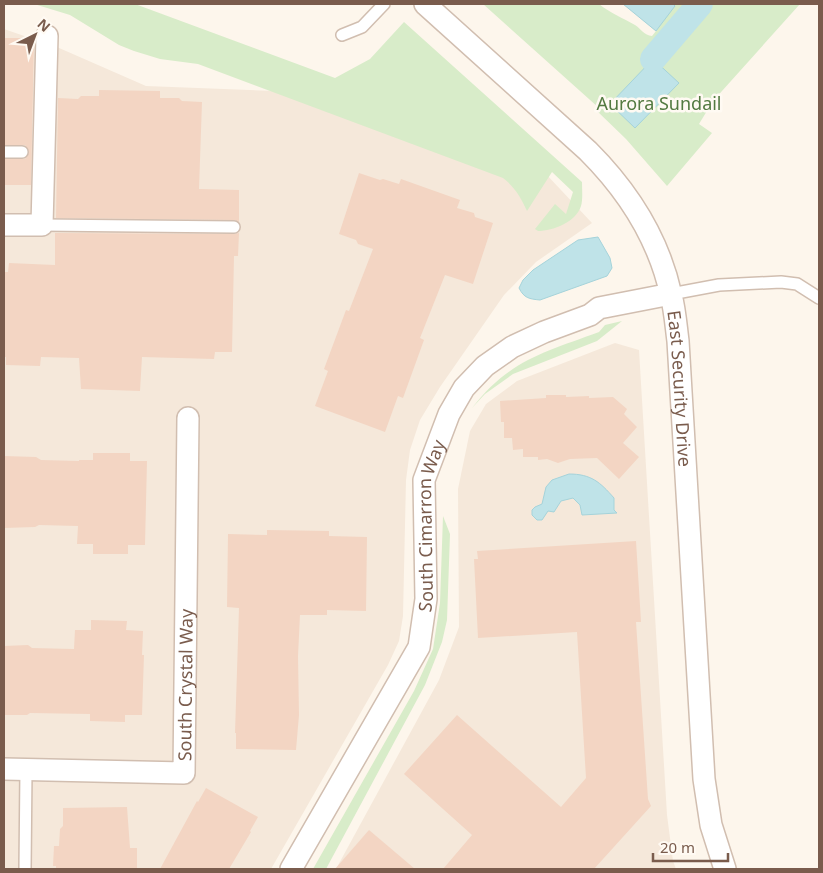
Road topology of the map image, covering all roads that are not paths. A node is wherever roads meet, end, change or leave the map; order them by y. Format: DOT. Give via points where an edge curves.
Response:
graph roads {
  1 [pos="384,4"];
  2 [pos="425,4"];
  3 [pos="342,35"];
  4 [pos="47,36"];
  5 [pos="4,152"];
  6 [pos="22,152"];
  7 [pos="4,225"];
  8 [pos="42,225"];
  9 [pos="234,227"];
  10 [pos="671,294"];
  11 [pos="819,298"];
  12 [pos="188,418"];
  13 [pos="4,769"];
  14 [pos="26,770"];
  15 [pos="25,869"];
  16 [pos="291,869"];
  17 [pos="725,869"];
  1 -- 3 [label="lane" via="362,27"];
  2 -- 10 [label="street, East Security Drive" via="608,172 649,232"];
  4 -- 8 [label="street"];
  5 -- 6 [label="lane"];
  7 -- 8 [label="street"];
  8 -- 9 [label="lane"];
  10 -- 11 [label="lane" via="719,285 781,282 797,284"];
  10 -- 16 [label="street, South Cimarron Way" via="598,308 590,315 544,332 512,347 484,366 464,388 449,414 424,480 426,599 419,647"];
  10 -- 17 [label="street, East Security Drive" via="678,341 704,779 711,825"];
  12 -- 14 [label="street, South Crystal Way" via="184,773"];
  13 -- 14 [label="street, South Crystal Way"];
  14 -- 15 [label="lane"];
}
